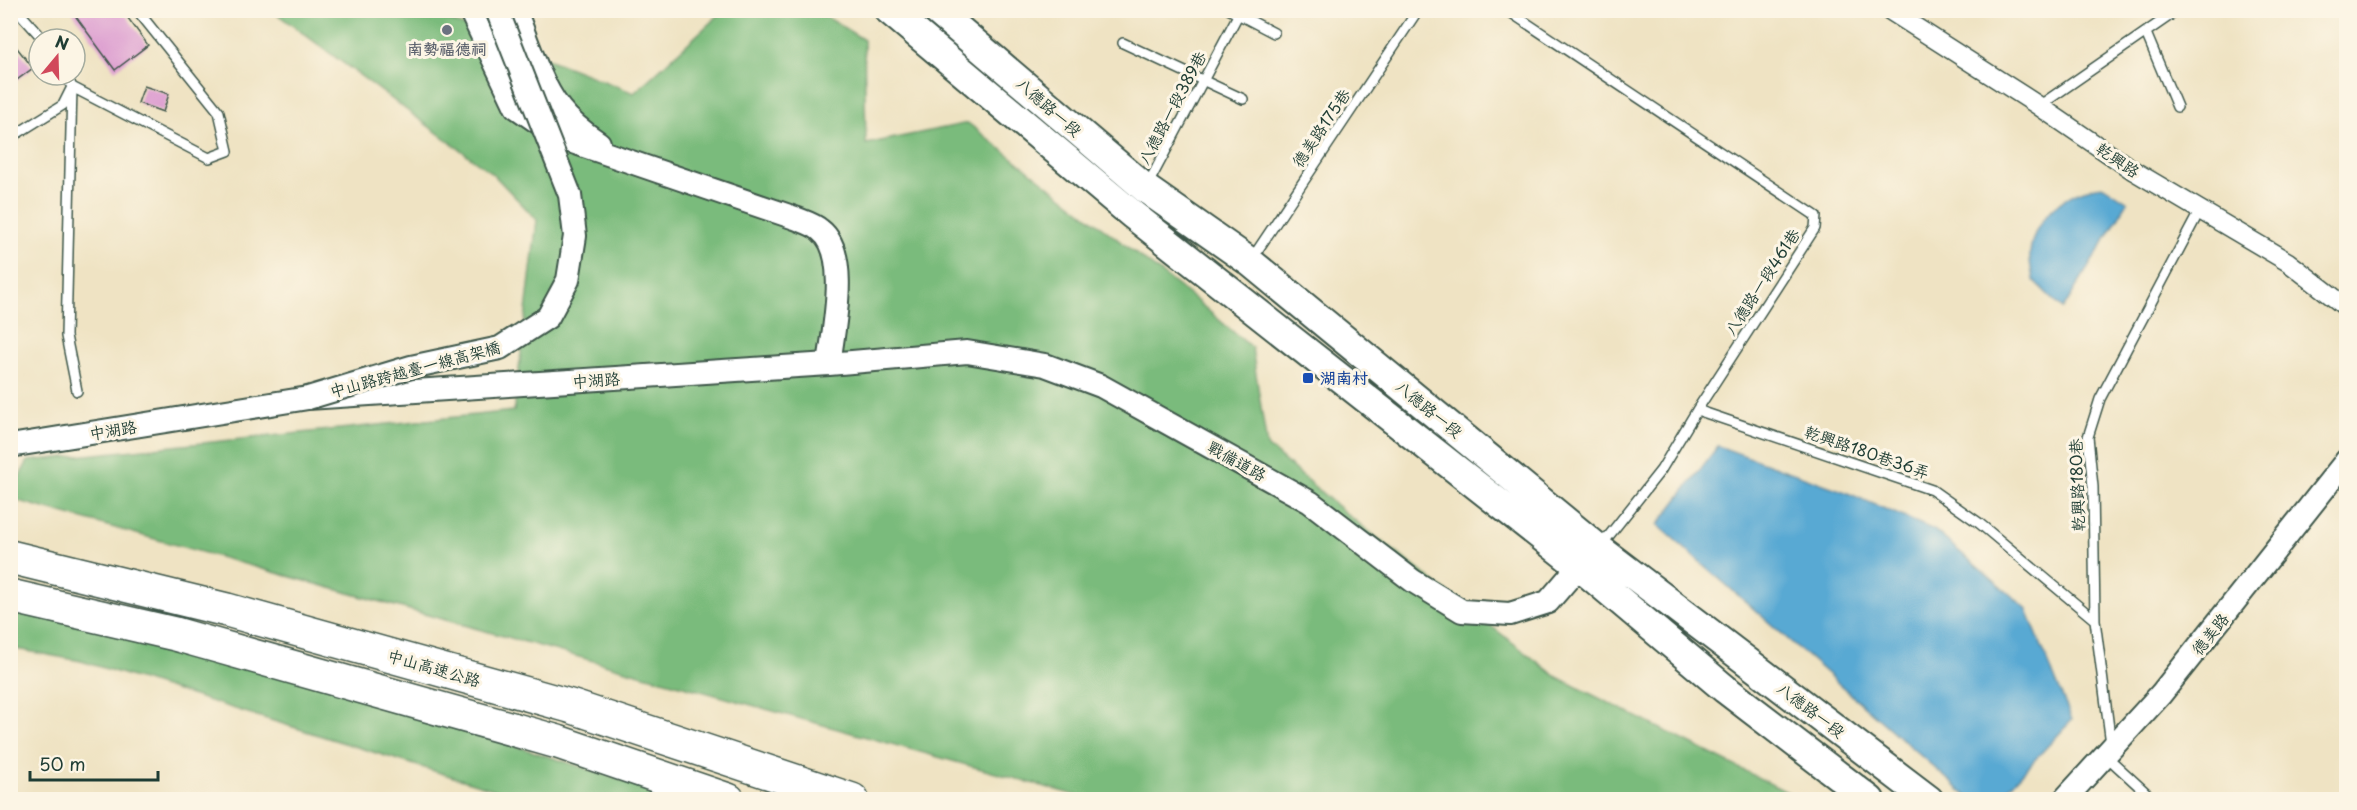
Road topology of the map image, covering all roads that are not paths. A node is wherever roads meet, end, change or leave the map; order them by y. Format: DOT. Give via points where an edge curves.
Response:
graph roads {
  1 [pos="17,10"];
  2 [pos="137,10"];
  3 [pos="497,10"];
  4 [pos="515,10"];
  5 [pos="889,10"];
  6 [pos="936,10"];
  7 [pos="1418,10"];
  8 [pos="1507,10"];
  9 [pos="1889,10"];
  10 [pos="2170,10"];
  11 [pos="472,11"];
  12 [pos="1234,13"];
  13 [pos="33,27"];
  14 [pos="1274,33"];
  15 [pos="2146,33"];
  16 [pos="1124,43"];
  17 [pos="1204,80"];
  18 [pos="72,87"];
  19 [pos="1243,99"];
  20 [pos="2039,106"];
  21 [pos="2177,107"];
  22 [pos="10,138"];
  23 [pos="617,156"];
  24 [pos="1139,202"];
  25 [pos="2200,210"];
  26 [pos="1250,262"];
  27 [pos="2346,307"];
  28 [pos="829,364"];
  29 [pos="77,391"];
  30 [pos="308,398"];
  31 [pos="1697,410"];
  32 [pos="10,446"];
  33 [pos="2346,461"];
  34 [pos="10,557"];
  35 [pos="1589,557"];
  36 [pos="10,596"];
  37 [pos="2095,620"];
  38 [pos="2108,751"];
  39 [pos="728,800"];
  40 [pos="852,800"];
  41 [pos="1870,800"];
  42 [pos="1929,800"];
  43 [pos="2064,800"];
  44 [pos="2154,800"];
  1 -- 13 [label="lane"];
  2 -- 18 [label="lane" via="219,112 228,151 209,158"];
  3 -- 30 [label="street, 中山路跨越臺一線高架橋, bridge" via="570,195 575,236 568,280 548,317 500,348 411,366"];
  4 -- 23 [label="street" via="558,108 578,129"];
  5 -- 24 [label="main road, 八德路一段"];
  6 -- 24 [label="main road, 八德路一段"];
  7 -- 26 [label="lane, 德美路175巷"];
  8 -- 31 [label="lane, 八德路一段461巷" via="1816,216 1815,228"];
  9 -- 20 [label="street, 乾興路"];
  10 -- 15 [label="lane" via="2172,14"];
  11 -- 23 [label="street" via="516,107 561,138"];
  12 -- 14 [label="lane"];
  12 -- 17 [label="lane, 八德路一段389巷"];
  15 -- 20 [label="lane"];
  15 -- 21 [label="lane"];
  16 -- 17 [label="lane"];
  17 -- 19 [label="lane"];
  17 -- 24 [label="lane, 八德路一段389巷"];
  18 -- 22 [label="lane" via="63,105"];
  18 -- 29 [label="lane" via="66,336"];
  20 -- 25 [label="street, 乾興路" via="2134,171"];
  23 -- 28 [label="street" via="821,230 835,251 838,277"];
  24 -- 26 [label="main road, 八德路一段"];
  24 -- 35 [label="main road, 八德路一段"];
  25 -- 27 [label="street, 乾興路" via="2288,262"];
  25 -- 37 [label="lane, 乾興路180巷" via="2100,399 2088,437 2093,488"];
  26 -- 35 [label="main road, 八德路一段"];
  28 -- 30 [label="street, 中湖路"];
  28 -- 35 [label="street, 戰備道路" via="968,352 1045,365 1101,386 1310,502 1413,581 1462,611 1510,614 1548,602"];
  30 -- 32 [label="street, 中湖路"];
  31 -- 35 [label="lane, 八德路一段461巷" via="1661,470"];
  31 -- 37 [label="lane, 乾興路180巷36弄" via="1932,490 1979,523"];
  33 -- 38 [label="street, 德美路" via="2161,694"];
  34 -- 40 [label="highway, 中山高速公路" via="227,610 558,703"];
  35 -- 41 [label="main road, 八德路一段" via="1725,689"];
  35 -- 42 [label="main road, 八德路一段"];
  36 -- 39 [label="highway" via="175,634 547,739"];
  37 -- 38 [label="lane, 乾興路180巷"];
  38 -- 43 [label="street, 德美路"];
  38 -- 44 [label="lane"];
}
